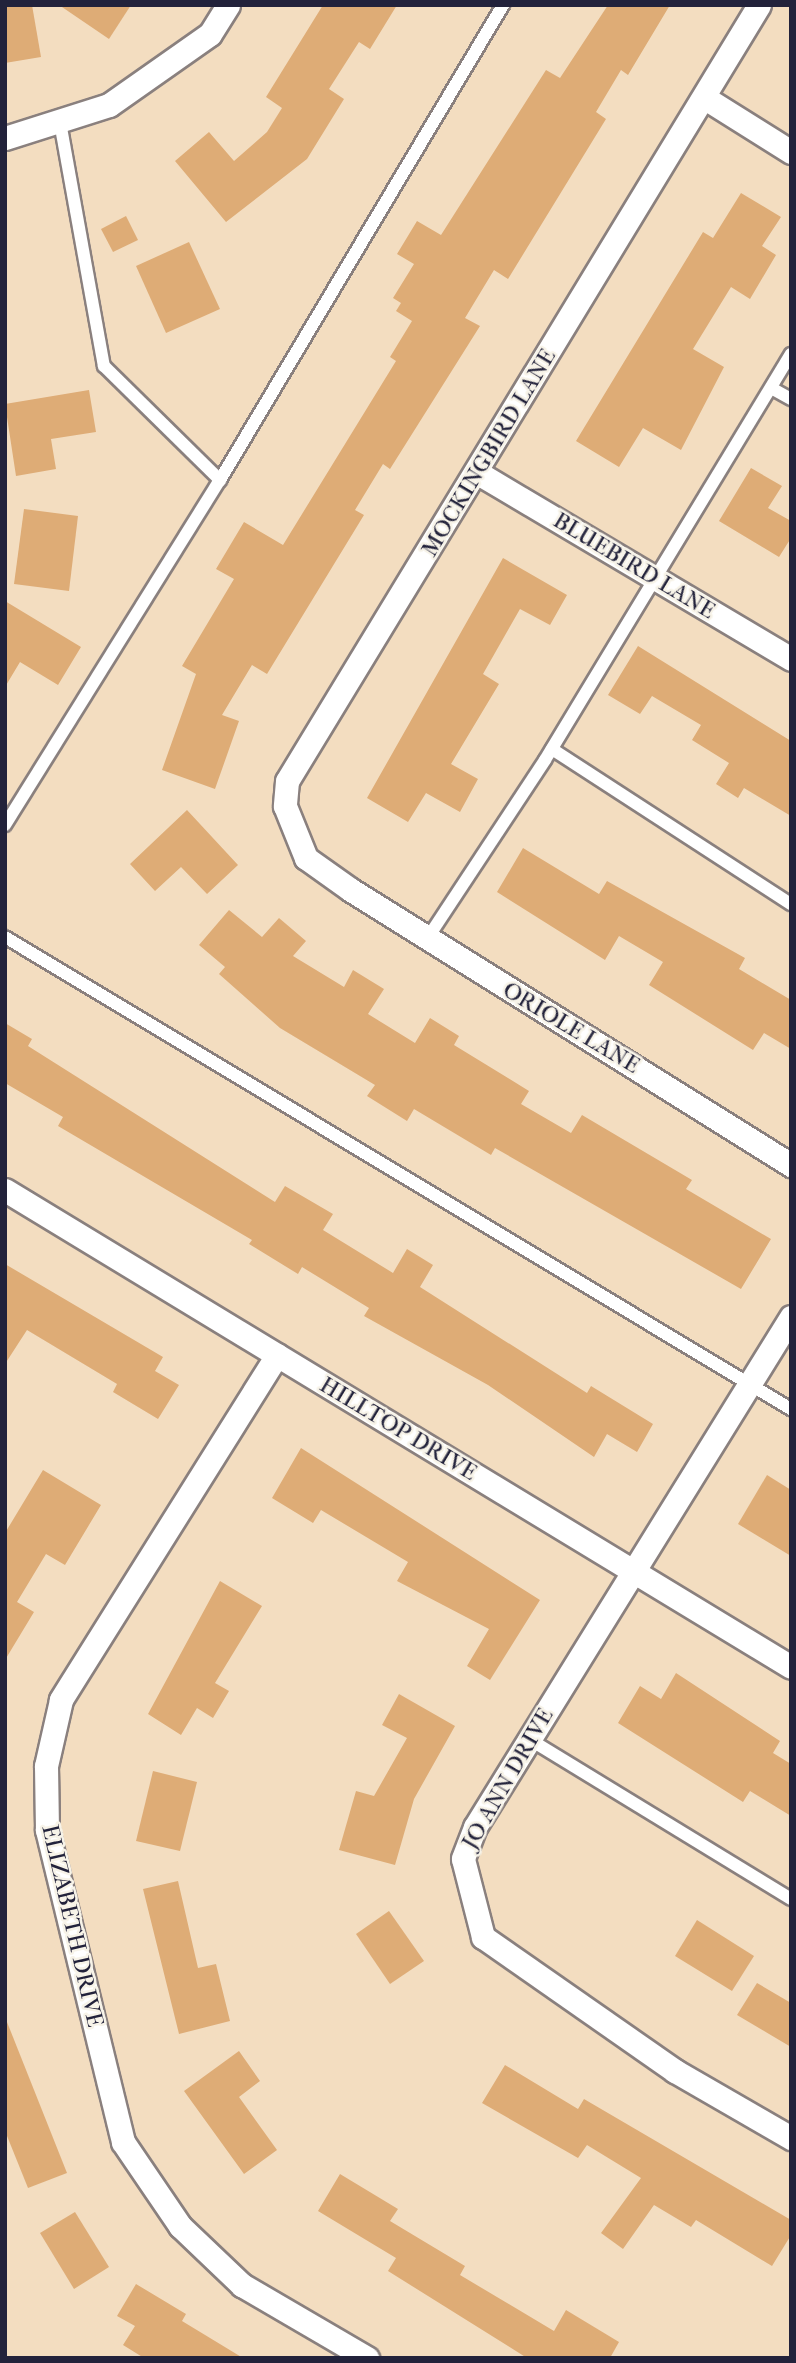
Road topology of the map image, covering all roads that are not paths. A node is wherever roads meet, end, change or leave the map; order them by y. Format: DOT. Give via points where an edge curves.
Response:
graph roads {
  1 [pos="228,5"];
  2 [pos="503,5"];
  3 [pos="759,5"];
  4 [pos="705,98"];
  5 [pos="60,122"];
  6 [pos="5,138"];
  7 [pos="791,152"];
  8 [pos="791,354"];
  9 [pos="771,388"];
  10 [pos="791,399"];
  11 [pos="478,472"];
  12 [pos="220,480"];
  13 [pos="654,577"];
  14 [pos="791,659"];
  15 [pos="552,749"];
  16 [pos="5,825"];
  17 [pos="351,890"];
  18 [pos="791,904"];
  19 [pos="5,937"];
  20 [pos="427,939"];
  21 [pos="791,1165"];
  22 [pos="5,1190"];
  23 [pos="791,1317"];
  24 [pos="277,1356"];
  25 [pos="749,1384"];
  26 [pos="791,1409"];
  27 [pos="633,1571"];
  28 [pos="791,1667"];
  29 [pos="529,1739"];
  30 [pos="791,1899"];
  31 [pos="791,2138"];
  32 [pos="342,2351"];
  33 [pos="367,2358"];
  1 -- 5 [label="street" via="210,34 109,105"];
  2 -- 12 [label="lane"];
  3 -- 4 [label="street, MOCKINGBIRD LANE"];
  4 -- 7 [label="street"];
  4 -- 11 [label="street, MOCKINGBIRD LANE"];
  5 -- 6 [label="street"];
  5 -- 12 [label="lane" via="104,366"];
  8 -- 9 [label="lane"];
  9 -- 10 [label="lane"];
  9 -- 13 [label="lane"];
  11 -- 13 [label="street, BLUEBIRD LANE"];
  11 -- 17 [label="street, MOCKINGBIRD LANE" via="286,781 285,806 306,858"];
  12 -- 16 [label="lane"];
  13 -- 14 [label="street, BLUEBIRD LANE"];
  13 -- 15 [label="lane"];
  15 -- 18 [label="lane"];
  15 -- 20 [label="lane"];
  17 -- 20 [label="street, ORIOLE LANE"];
  19 -- 25 [label="lane"];
  20 -- 21 [label="street, ORIOLE LANE"];
  22 -- 24 [label="street, HILLTOP DRIVE"];
  23 -- 25 [label="street, JO ANN DRIVE"];
  24 -- 27 [label="street, HILLTOP DRIVE"];
  24 -- 32 [label="street, ELIZABETH DRIVE" via="61,1700 47,1766 47,1830 123,2142 180,2226 242,2285"];
  25 -- 26 [label="lane"];
  25 -- 27 [label="street, JO ANN DRIVE"];
  27 -- 28 [label="street, HILLTOP DRIVE"];
  27 -- 29 [label="street, JO ANN DRIVE"];
  29 -- 30 [label="lane"];
  29 -- 31 [label="street, JO ANN DRIVE" via="463,1859 483,1937 675,2071"];
  32 -- 33 [label="street, ELIZABETH DRIVE"];
}
